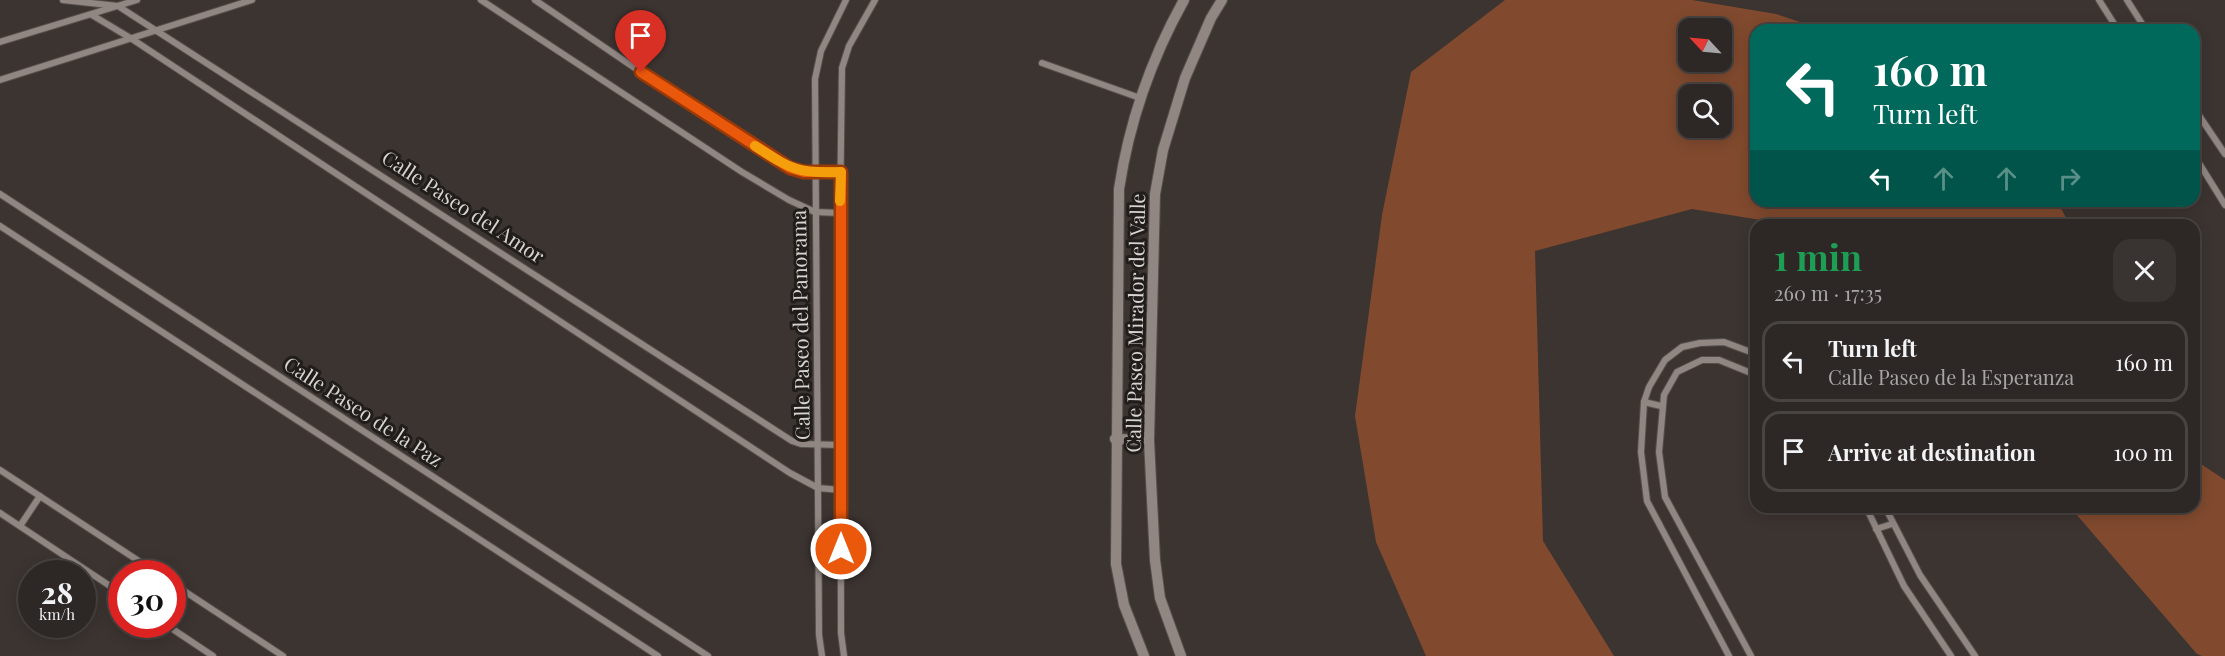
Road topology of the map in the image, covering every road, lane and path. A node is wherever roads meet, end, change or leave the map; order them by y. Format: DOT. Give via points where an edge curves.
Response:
graph roads {
  1 [pos="63,0"];
  2 [pos="137,0"];
  3 [pos="252,0"];
  4 [pos="481,0"];
  5 [pos="535,0"];
  6 [pos="846,0"];
  7 [pos="874,0"];
  8 [pos="1184,0"];
  9 [pos="1222,0"];
  10 [pos="2100,0"];
  11 [pos="2127,0"];
  12 [pos="118,6"];
  13 [pos="92,15"];
  14 [pos="2114,24"];
  15 [pos="2141,24"];
  16 [pos="159,31"];
  17 [pos="132,39"];
  18 [pos="0,42"];
  19 [pos="1042,63"];
  20 [pos="0,80"];
  21 [pos="1140,98"];
  22 [pos="2200,117"];
  23 [pos="2225,154"];
  24 [pos="2200,165"];
  25 [pos="841,172"];
  26 [pos="817,173"];
  27 [pos="0,194"];
  28 [pos="2225,205"];
  29 [pos="815,212"];
  30 [pos="840,213"];
  31 [pos="0,226"];
  32 [pos="1750,352"];
  33 [pos="1750,373"];
  34 [pos="1644,402"];
  35 [pos="1661,406"];
  36 [pos="1115,439"];
  37 [pos="1149,440"];
  38 [pos="841,445"];
  39 [pos="818,446"];
  40 [pos="0,470"];
  41 [pos="818,488"];
  42 [pos="841,490"];
  43 [pos="40,496"];
  44 [pos="0,513"];
  45 [pos="1869,513"];
  46 [pos="1887,513"];
  47 [pos="1892,524"];
  48 [pos="20,526"];
  49 [pos="1876,529"];
  50 [pos="137,560"];
  51 [pos="108,585"];
  52 [pos="186,592"];
  53 [pos="186,638"];
  54 [pos="213,656"];
  55 [pos="283,656"];
  56 [pos="658,656"];
  57 [pos="708,656"];
  58 [pos="822,656"];
  59 [pos="844,656"];
  60 [pos="1144,656"];
  61 [pos="1181,656"];
  62 [pos="1729,656"];
  63 [pos="1751,656"];
  64 [pos="1951,656"];
  65 [pos="1975,656"];
  1 -- 12 [label="street, Calle Paseo del Amor"];
  2 -- 12 [label="street"];
  3 -- 16 [label="street"];
  4 -- 29 [label="street" via="742,172"];
  5 -- 26 [label="street" via="790,168"];
  6 -- 26 [label="street, Calle Paseo del Panorama" via="817,65"];
  7 -- 25 [label="street, Calle Paseo del Panorama" via="844,57"];
  8 -- 21 [label="street, Calle Paseo Mirador del Valle"];
  9 -- 37 [label="street, Calle Paseo Mirador del Valle" via="1185,78 1163,150 1155,194"];
  10 -- 14 [label="street"];
  11 -- 15 [label="street"];
  12 -- 13 [label="street"];
  12 -- 16 [label="street, Calle Paseo del Amor"];
  13 -- 17 [label="street"];
  13 -- 18 [label="street"];
  16 -- 17 [label="street"];
  16 -- 39 [label="street, Calle Paseo del Amor" via="792,441"];
  17 -- 20 [label="street"];
  17 -- 41 [label="street" via="556,321"];
  19 -- 21 [label="street"];
  21 -- 36 [label="street, Calle Paseo Mirador del Valle" via="1119,189"];
  22 -- 23 [label="street"];
  24 -- 28 [label="street"];
  25 -- 26 [label="street"];
  25 -- 30 [label="street, Calle Paseo del Panorama"];
  26 -- 29 [label="street, Calle Paseo del Panorama"];
  27 -- 57 [label="street, Calle Paseo de la Paz"];
  29 -- 30 [label="street"];
  29 -- 39 [label="street, Calle Paseo del Panorama"];
  30 -- 38 [label="street, Calle Paseo del Panorama"];
  31 -- 56 [label="street"];
  32 -- 34 [label="street" via="1724,342 1682,348 1665,360"];
  33 -- 35 [label="street" via="1719,360 1702,360 1677,372"];
  34 -- 35 [label="street"];
  34 -- 62 [label="street" via="1641,452 1647,501"];
  35 -- 63 [label="street" via="1659,452 1665,497"];
  36 -- 37 [label="street"];
  36 -- 60 [label="street, Calle Paseo Mirador del Valle" via="1116,564 1124,605"];
  37 -- 61 [label="street, Calle Paseo Mirador del Valle" via="1160,598"];
  38 -- 39 [label="street, Calle Paseo del Amor"];
  38 -- 42 [label="street, Calle Paseo del Panorama"];
  39 -- 41 [label="street, Calle Paseo del Panorama"];
  40 -- 43 [label="street"];
  41 -- 42 [label="street"];
  41 -- 58 [label="street, Calle Paseo del Panorama"];
  42 -- 59 [label="street, Calle Paseo del Panorama"];
  43 -- 48 [label="street"];
  43 -- 50 [label="street"];
  44 -- 48 [label="street"];
  45 -- 49 [label="street"];
  46 -- 47 [label="street"];
  47 -- 49 [label="street"];
  47 -- 65 [label="street" via="1920,575"];
  48 -- 51 [label="street"];
  49 -- 64 [label="street" via="1904,586"];
  52 -- 55 [label="street"];
  53 -- 54 [label="street"];
}
